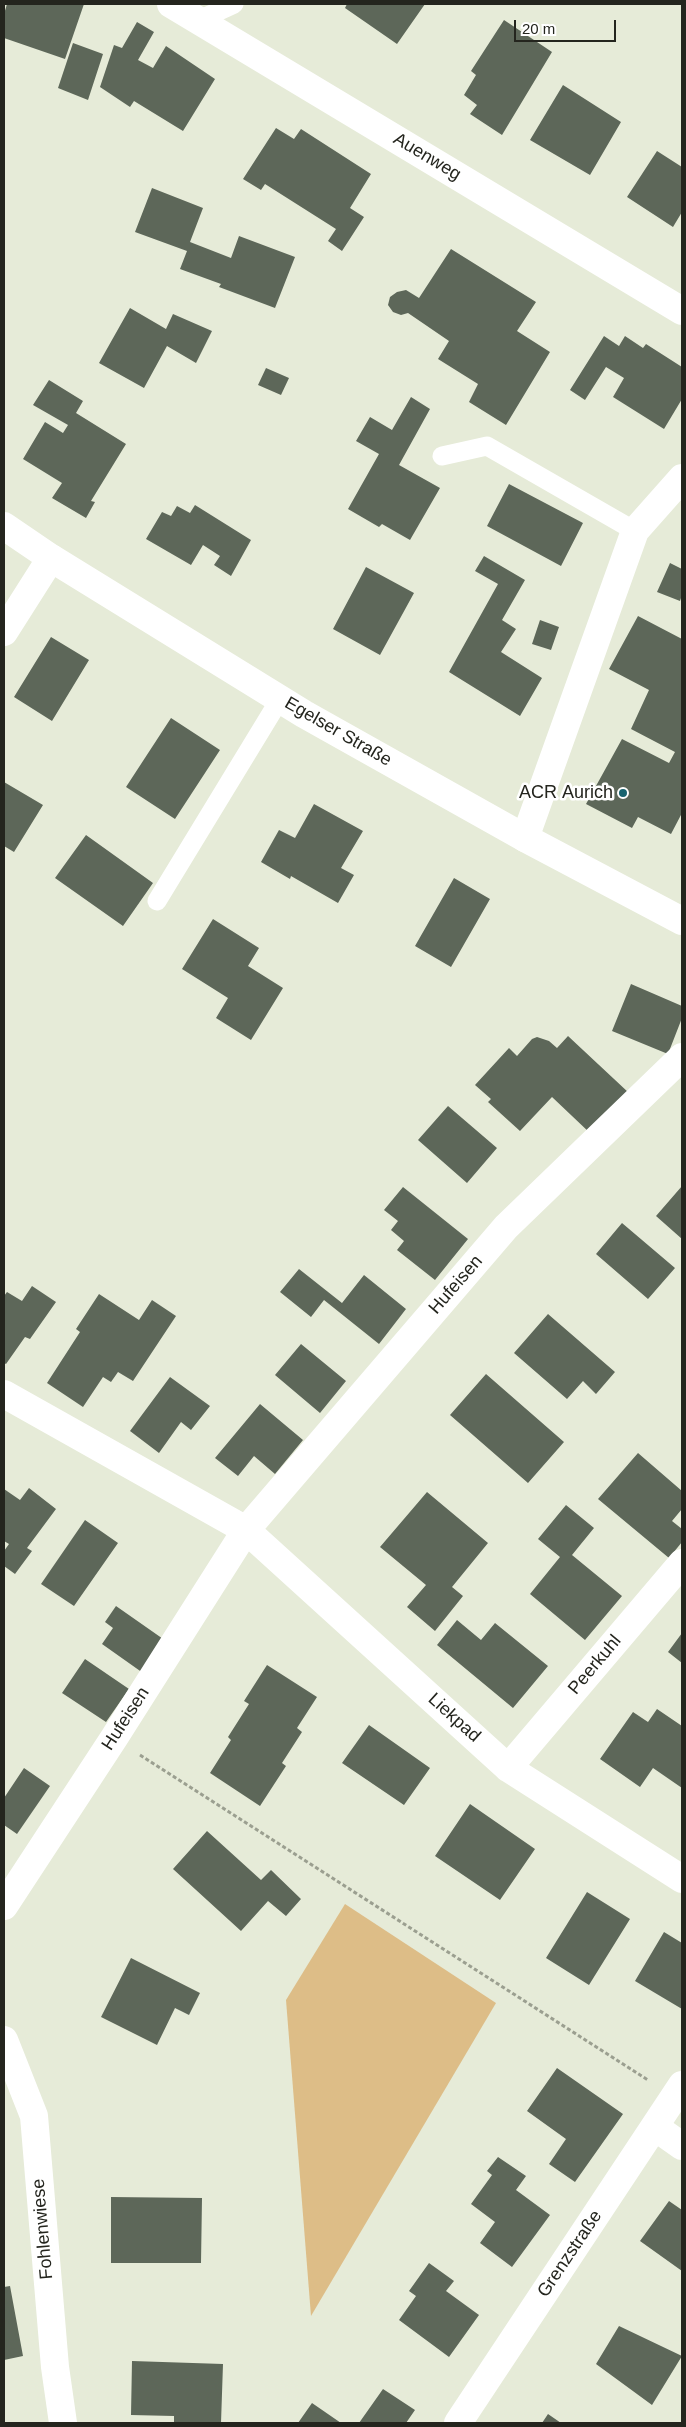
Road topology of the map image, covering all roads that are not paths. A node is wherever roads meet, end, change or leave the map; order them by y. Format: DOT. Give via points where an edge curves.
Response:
graph roads {
  1 [pos="171,4"];
  2 [pos="234,4"];
  3 [pos="199,20"];
  4 [pos="682,311"];
  5 [pos="442,456"];
  6 [pos="682,478"];
  7 [pos="4,526"];
  8 [pos="635,531"];
  9 [pos="51,558"];
  10 [pos="4,632"];
  11 [pos="280,699"];
  12 [pos="524,838"];
  13 [pos="158,901"];
  14 [pos="682,921"];
  15 [pos="682,1057"];
  16 [pos="4,1394"];
  17 [pos="246,1530"];
  18 [pos="682,1563"];
  19 [pos="508,1768"];
  20 [pos="682,1879"];
  21 [pos="4,1906"];
  22 [pos="4,2040"];
  23 [pos="679,2092"];
  24 [pos="655,2127"];
  25 [pos="682,2146"];
  26 [pos="63,2423"];
  27 [pos="458,2423"];
  1 -- 3 [label="street, Auenweg"];
  2 -- 3 [label="lane"];
  3 -- 4 [label="street, Auenweg"];
  5 -- 8 [label="lane" via="487,446"];
  6 -- 8 [label="street"];
  7 -- 9 [label="street, Egelser Straße"];
  8 -- 12 [label="street"];
  9 -- 10 [label="street"];
  9 -- 11 [label="street, Egelser Straße"];
  11 -- 12 [label="street, Egelser Straße"];
  11 -- 13 [label="lane"];
  12 -- 14 [label="street, Egelser Straße"];
  15 -- 17 [label="street, Hufeisen" via="506,1227"];
  16 -- 17 [label="street"];
  17 -- 19 [label="street, Liekpad"];
  17 -- 21 [label="street, Hufeisen"];
  18 -- 19 [label="street, Peerkuhl"];
  19 -- 20 [label="street, Liekpad"];
  22 -- 26 [label="street, Fohlenwiese" via="34,2116 55,2366"];
  23 -- 24 [label="street, Grenzstraße"];
  24 -- 25 [label="street"];
  24 -- 27 [label="street, Grenzstraße"];
}
